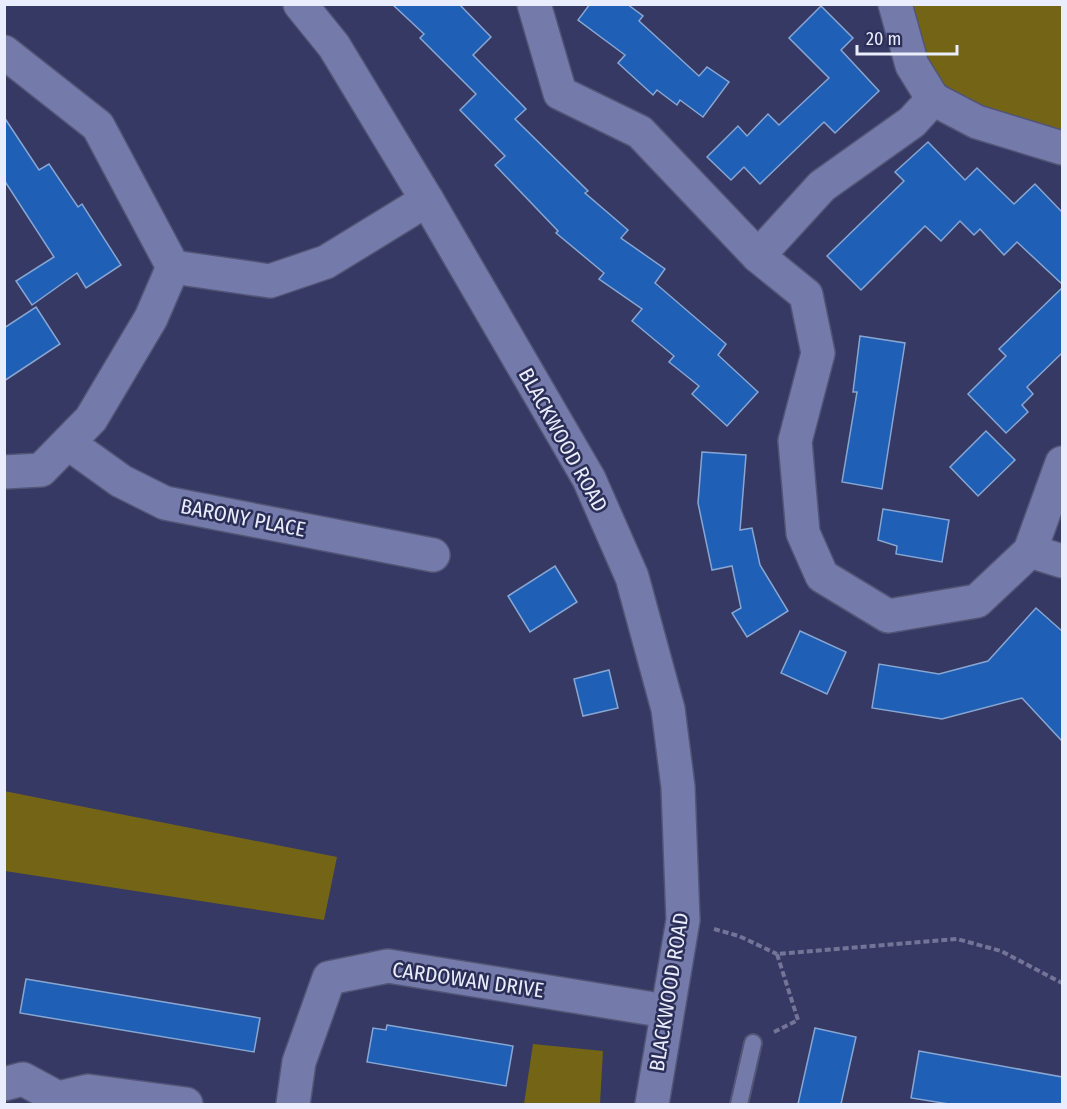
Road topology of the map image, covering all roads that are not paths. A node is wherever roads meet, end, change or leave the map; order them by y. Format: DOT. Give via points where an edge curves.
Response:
graph roads {
  1 [pos="300,4"];
  2 [pos="534,4"];
  3 [pos="895,4"];
  4 [pos="4,52"];
  5 [pos="933,99"];
  6 [pos="1062,148"];
  7 [pos="427,200"];
  8 [pos="758,256"];
  9 [pos="173,267"];
  10 [pos="68,444"];
  11 [pos="1062,463"];
  12 [pos="4,472"];
  13 [pos="1030,551"];
  14 [pos="433,555"];
  15 [pos="1062,561"];
  16 [pos="666,1011"];
  17 [pos="753,1043"];
  18 [pos="4,1084"];
  19 [pos="59,1101"];
  20 [pos="186,1104"];
  21 [pos="293,1104"];
  22 [pos="652,1104"];
  23 [pos="740,1104"];
  1 -- 7 [label="street, BLACKWOOD ROAD" via="334,46"];
  2 -- 8 [label="street" via="560,93 640,132"];
  3 -- 5 [label="street" via="912,65"];
  4 -- 9 [label="street" via="98,126"];
  5 -- 6 [label="street" via="977,122"];
  5 -- 8 [label="street" via="912,122 822,186"];
  7 -- 9 [label="street" via="326,262 270,281"];
  7 -- 16 [label="street, BLACKWOOD ROAD" via="589,479 632,577 668,709 678,787 683,920"];
  8 -- 13 [label="street" via="806,296 818,353 795,441 803,534 822,576 888,616 977,601"];
  9 -- 10 [label="street" via="151,318 91,419"];
  10 -- 12 [label="street" via="41,470"];
  10 -- 14 [label="street, BARONY PLACE" via="121,481 165,503"];
  11 -- 13 [label="street"];
  13 -- 15 [label="street"];
  16 -- 21 [label="street, CARDOWAN DRIVE" via="388,966 329,978 299,1062"];
  16 -- 22 [label="street, BLACKWOOD ROAD"];
  17 -- 23 [label="lane"];
  18 -- 19 [label="street" via="23,1079"];
  19 -- 20 [label="street" via="88,1091"];
}
